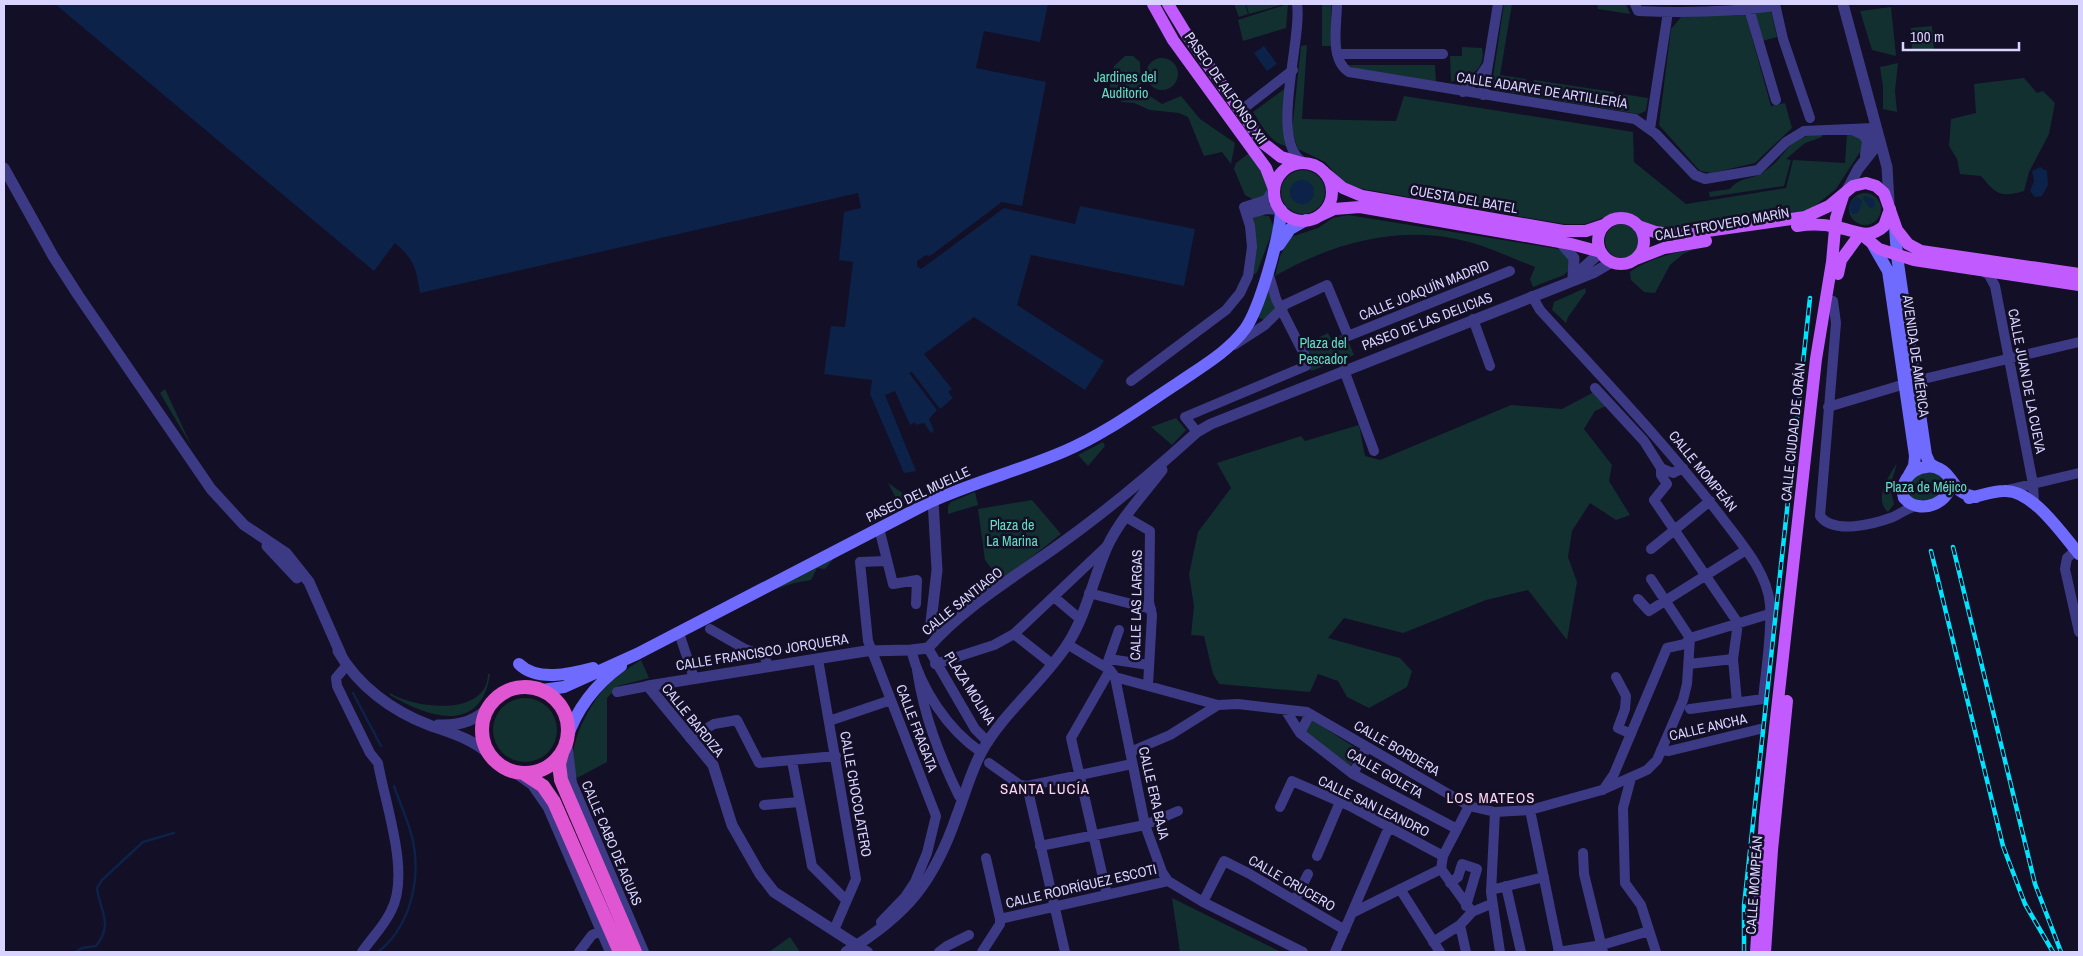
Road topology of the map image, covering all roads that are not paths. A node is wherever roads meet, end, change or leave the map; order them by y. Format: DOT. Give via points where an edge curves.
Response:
graph roads {
  1 [pos="1153,4"];
  2 [pos="1168,4"];
  3 [pos="1297,4"];
  4 [pos="1337,4"];
  5 [pos="1498,4"];
  6 [pos="1843,4"];
  7 [pos="1775,5"];
  8 [pos="1636,8"];
  9 [pos="1749,9"];
  10 [pos="1672,13"];
  11 [pos="1337,54"];
  12 [pos="1443,54"];
  13 [pos="1489,57"];
  14 [pos="1293,70"];
  15 [pos="1463,92"];
  16 [pos="1483,95"];
  17 [pos="1776,100"];
  18 [pos="1655,104"];
  19 [pos="1248,105"];
  20 [pos="1810,118"];
  21 [pos="1640,122"];
  22 [pos="1874,123"];
  23 [pos="1847,128"];
  24 [pos="1650,129"];
  25 [pos="1303,163"];
  26 [pos="1862,164"];
  27 [pos="4,168"];
  28 [pos="1325,174"];
  29 [pos="1274,189"];
  30 [pos="1843,198"];
  31 [pos="1890,205"];
  32 [pos="1281,210"];
  33 [pos="1246,211"];
  34 [pos="1312,218"];
  35 [pos="1812,220"];
  36 [pos="1604,226"];
  37 [pos="1638,226"];
  38 [pos="1836,226"];
  39 [pos="1895,227"];
  40 [pos="1857,233"];
  41 [pos="1560,242"];
  42 [pos="1873,245"];
  43 [pos="1601,252"];
  44 [pos="1897,256"];
  45 [pos="1917,257"];
  46 [pos="1272,258"];
  47 [pos="1636,258"];
  48 [pos="1835,261"];
  49 [pos="1612,262"];
  50 [pos="1510,270"];
  51 [pos="1983,270"];
  52 [pos="2079,274"];
  53 [pos="1574,279"];
  54 [pos="1901,284"];
  55 [pos="2079,284"];
  56 [pos="1258,288"];
  57 [pos="1532,296"];
  58 [pos="1833,301"];
  59 [pos="1278,312"];
  60 [pos="1254,315"];
  61 [pos="1474,320"];
  62 [pos="2079,342"];
  63 [pos="1227,348"];
  64 [pos="2008,359"];
  65 [pos="1210,360"];
  66 [pos="1490,366"];
  67 [pos="1344,370"];
  68 [pos="1131,381"];
  69 [pos="1910,382"];
  70 [pos="1595,388"];
  71 [pos="1828,407"];
  72 [pos="1197,432"];
  73 [pos="1374,450"];
  74 [pos="1175,453"];
  75 [pos="1660,468"];
  76 [pos="1684,468"];
  77 [pos="1939,470"];
  78 [pos="2079,473"];
  79 [pos="1908,475"];
  80 [pos="1950,480"];
  81 [pos="2033,484"];
  82 [pos="2004,491"];
  83 [pos="1904,496"];
  84 [pos="1976,497"];
  85 [pos="933,500"];
  86 [pos="1942,500"];
  87 [pos="1710,502"];
  88 [pos="2034,502"];
  89 [pos="1918,506"];
  90 [pos="1126,517"];
  91 [pos="1889,518"];
  92 [pos="1089,524"];
  93 [pos="879,528"];
  94 [pos="250,529"];
  95 [pos="1675,532"];
  96 [pos="1110,541"];
  97 [pos="273,543"];
  98 [pos="1652,549"];
  99 [pos="1746,550"];
  100 [pos="2078,552"];
  101 [pos="279,557"];
  102 [pos="887,561"];
  103 [pos="1705,574"];
  104 [pos="1651,579"];
  105 [pos="1798,581"];
  106 [pos="312,587"];
  107 [pos="1090,593"];
  108 [pos="1054,597"];
  109 [pos="1638,599"];
  110 [pos="1666,601"];
  111 [pos="1789,603"];
  112 [pos="916,604"];
  113 [pos="1151,608"];
  114 [pos="1769,614"];
  115 [pos="1080,619"];
  116 [pos="1738,623"];
  117 [pos="710,629"];
  118 [pos="1119,630"];
  119 [pos="2079,632"];
  120 [pos="679,633"];
  121 [pos="1014,634"];
  122 [pos="938,636"];
  123 [pos="1690,638"];
  124 [pos="1067,644"];
  125 [pos="928,648"];
  126 [pos="872,650"];
  127 [pos="911,650"];
  128 [pos="637,654"];
  129 [pos="818,659"];
  130 [pos="1733,659"];
  131 [pos="344,661"];
  132 [pos="615,663"];
  133 [pos="518,664"];
  134 [pos="935,664"];
  135 [pos="1052,664"];
  136 [pos="1689,664"];
  137 [pos="1149,665"];
  138 [pos="768,666"];
  139 [pos="1110,668"];
  140 [pos="917,670"];
  141 [pos="1616,677"];
  142 [pos="694,678"];
  143 [pos="1148,684"];
  144 [pos="648,686"];
  145 [pos="542,690"];
  146 [pos="617,692"];
  147 [pos="891,700"];
  148 [pos="1737,702"];
  149 [pos="1218,705"];
  150 [pos="489,707"];
  151 [pos="1690,709"];
  152 [pos="1286,711"];
  153 [pos="1310,714"];
  154 [pos="829,721"];
  155 [pos="422,722"];
  156 [pos="1760,729"];
  157 [pos="1300,733"];
  158 [pos="1631,734"];
  159 [pos="690,738"];
  160 [pos="565,744"];
  161 [pos="985,747"];
  162 [pos="1367,747"];
  163 [pos="1661,750"];
  164 [pos="1130,752"];
  165 [pos="490,755"];
  166 [pos="836,756"];
  167 [pos="792,761"];
  168 [pos="989,763"];
  169 [pos="1132,764"];
  170 [pos="518,772"];
  171 [pos="1353,774"];
  172 [pos="1080,775"];
  173 [pos="1631,778"];
  174 [pos="1027,786"];
  175 [pos="1602,790"];
  176 [pos="962,798"];
  177 [pos="799,802"];
  178 [pos="1340,802"];
  179 [pos="764,805"];
  180 [pos="1469,806"];
  181 [pos="1280,807"];
  182 [pos="1530,810"];
  183 [pos="1178,811"];
  184 [pos="1495,812"];
  185 [pos="1145,825"];
  186 [pos="1390,826"];
  187 [pos="1457,829"];
  188 [pos="1093,836"];
  189 [pos="1040,846"];
  190 [pos="1583,852"];
  191 [pos="1317,856"];
  192 [pos="1443,856"];
  193 [pos="986,858"];
  194 [pos="1441,869"];
  195 [pos="1308,874"];
  196 [pos="1544,878"];
  197 [pos="1168,881"];
  198 [pos="1450,883"];
  199 [pos="1506,886"];
  200 [pos="1400,889"];
  201 [pos="1490,890"];
  202 [pos="1107,895"];
  203 [pos="846,900"];
  204 [pos="1295,900"];
  205 [pos="1203,902"];
  206 [pos="1491,904"];
  207 [pos="1053,907"];
  208 [pos="1469,908"];
  209 [pos="1352,913"];
  210 [pos="1000,919"];
  211 [pos="1460,925"];
  212 [pos="834,930"];
  213 [pos="1345,930"];
  214 [pos="601,931"];
  215 [pos="878,931"];
  216 [pos="1649,931"];
  217 [pos="968,935"];
  218 [pos="1433,942"];
  219 [pos="858,946"];
  220 [pos="1602,948"];
  221 [pos="362,952"];
  222 [pos="578,952"];
  223 [pos="610,952"];
  224 [pos="620,952"];
  225 [pos="635,952"];
  226 [pos="644,952"];
  227 [pos="846,952"];
  228 [pos="868,952"];
  229 [pos="939,952"];
  230 [pos="982,952"];
  231 [pos="1065,952"];
  232 [pos="1303,952"];
  233 [pos="1335,952"];
  234 [pos="1440,952"];
  235 [pos="1466,952"];
  236 [pos="1500,952"];
  237 [pos="1521,952"];
  238 [pos="1559,952"];
  239 [pos="1656,952"];
  240 [pos="1756,952"];
  241 [pos="1765,952"];
  1 -- 29 [label="main road, PASEO DE ALFONSO XII" via="1173,40 1266,168"];
  2 -- 25 [label="main road, PASEO DE ALFONSO XII" via="1264,143 1281,157"];
  3 -- 14 [label="street"];
  4 -- 11 [label="street"];
  5 -- 13 [label="street"];
  6 -- 22 [label="street" via="1854,36"];
  7 -- 9 [label="street"];
  7 -- 20 [label="street"];
  8 -- 10 [label="street"];
  9 -- 10 [label="street"];
  9 -- 17 [label="street"];
  10 -- 18 [label="street"];
  11 -- 12 [label="street"];
  11 -- 15 [label="street, CALLE ADARVE DE ARTILLERÍA" via="1342,67 1356,74"];
  13 -- 15 [label="street" via="1484,72"];
  13 -- 16 [label="street"];
  14 -- 19 [label="street"];
  14 -- 25 [label="street" via="1287,132 1294,154"];
  15 -- 16 [label="street, CALLE ADARVE DE ARTILLERÍA"];
  16 -- 21 [label="street, CALLE ADARVE DE ARTILLERÍA"];
  18 -- 21 [label="street" via="1652,112"];
  18 -- 24 [label="street"];
  21 -- 24 [label="street, CALLE ADARVE DE ARTILLERÍA"];
  22 -- 23 [label="street"];
  22 -- 26 [label="street" via="1873,150"];
  22 -- 31 [label="street" via="1887,167"];
  23 -- 24 [label="street, CALLE ADARVE DE ARTILLERÍA" via="1801,132 1783,144 1758,170 1705,180 1691,171"];
  23 -- 26 [label="street" via="1867,140"];
  25 -- 28 [label="main road" via="1316,166"];
  25 -- 29 [label="main road" via="1283,171"];
  26 -- 30 [label="street"];
  27 -- 94 [label="street" via="53,256 140,388 210,489"];
  28 -- 34 [label="main road" via="1331,186 1331,196 1326,209"];
  28 -- 36 [label="main road, CUESTA DEL BATEL" via="1338,185 1362,196 1563,231 1586,231"];
  29 -- 32 [label="main road"];
  29 -- 33 [label="street" via="1266,200"];
  30 -- 31 [label="main road" via="1859,184 1871,184 1882,190"];
  30 -- 35 [label="main road"];
  30 -- 38 [label="main road"];
  30 -- 40 [label="main road" via="1841,219"];
  31 -- 39 [label="main road"];
  31 -- 40 [label="main road" via="1889,218 1882,228 1874,233"];
  32 -- 33 [label="street"];
  32 -- 34 [label="main road" via="1295,219"];
  32 -- 46 [label="main road, PASEO DEL MUELLE"];
  33 -- 68 [label="street" via="1252,234 1250,268 1235,302"];
  34 -- 41 [label="main road, CUESTA DEL BATEL" via="1334,209 1360,207"];
  34 -- 46 [label="main road, PASEO DEL MUELLE" via="1287,232"];
  35 -- 37 [label="main road, CALLE TROVERO MARÍN" via="1679,235"];
  35 -- 38 [label="main road"];
  35 -- 47 [label="main road, CALLE TROVERO MARÍN" via="1664,248"];
  35 -- 48 [label="main road" via="1828,238"];
  36 -- 37 [label="main road" via="1623,218"];
  36 -- 43 [label="main road" via="1598,238"];
  37 -- 47 [label="main road" via="1644,241"];
  38 -- 40 [label="main road"];
  38 -- 48 [label="main road"];
  39 -- 44 [label="main road, AVENIDA DE AMÉRICA"];
  39 -- 45 [label="main road"];
  40 -- 42 [label="main road"];
  40 -- 48 [label="main road" via="1843,256"];
  41 -- 43 [label="main road, CUESTA DEL BATEL"];
  41 -- 53 [label="street" via="1574,258"];
  42 -- 44 [label="main road"];
  42 -- 69 [label="main road, AVENIDA DE AMÉRICA" via="1888,271"];
  43 -- 49 [label="main road"];
  43 -- 53 [label="street, PASEO DE LAS DELICIAS"];
  44 -- 45 [label="main road"];
  44 -- 54 [label="main road, AVENIDA DE AMÉRICA"];
  45 -- 51 [label="main road"];
  45 -- 52 [label="main road" via="1933,254"];
  45 -- 54 [label="main road" via="1905,270"];
  46 -- 56 [label="main road, PASEO DEL MUELLE"];
  46 -- 59 [label="street, PASEO DEL MUELLE" via="1268,277"];
  46 -- 60 [label="main road, PASEO DEL MUELLE"];
  47 -- 49 [label="main road" via="1625,263"];
  48 -- 58 [label="main road, CALLE CIUDAD DE ORÁN"];
  48 -- 105 [label="main road, CALLE CIUDAD DE ORÁN" via="1816,359 1794,561"];
  49 -- 53 [label="street, PASEO DE LAS DELICIAS" via="1604,269"];
  50 -- 59 [label="street, CALLE JOAQUÍN MADRID" via="1348,336 1327,285 1286,304"];
  51 -- 55 [label="main road"];
  51 -- 64 [label="street, CALLE JUAN DE LA CUEVA" via="1995,286"];
  53 -- 57 [label="street, PASEO DE LAS DELICIAS"];
  54 -- 69 [label="main road, AVENIDA DE AMÉRICA"];
  56 -- 60 [label="street, PASEO DEL MUELLE" via="1252,311"];
  56 -- 65 [label="main road, PASEO DEL MUELLE" via="1239,326"];
  57 -- 61 [label="street, PASEO DE LAS DELICIAS"];
  57 -- 76 [label="street, CALLE MOMPEÁN" via="1540,310"];
  58 -- 71 [label="street, CALLE CIUDAD DE ORÁN" via="1836,323"];
  58 -- 105 [label="main road, CALLE CIUDAD DE ORÁN"];
  59 -- 60 [label="street" via="1264,320"];
  59 -- 63 [label="street, PASEO DEL MUELLE" via="1248,337"];
  59 -- 72 [label="street" via="1307,361 1303,368 1185,417"];
  60 -- 63 [label="main road, PASEO DEL MUELLE" via="1245,330"];
  61 -- 66 [label="street"];
  61 -- 67 [label="street, PASEO DE LAS DELICIAS"];
  62 -- 64 [label="street"];
  63 -- 65 [label="main road, PASEO DEL MUELLE"];
  64 -- 69 [label="street"];
  64 -- 81 [label="street, CALLE JUAN DE LA CUEVA"];
  65 -- 85 [label="main road, PASEO DEL MUELLE" via="1087,441"];
  67 -- 72 [label="street, PASEO DE LAS DELICIAS" via="1228,416"];
  67 -- 73 [label="street"];
  69 -- 71 [label="street"];
  69 -- 77 [label="main road, AVENIDA DE AMÉRICA" via="1926,455 1930,464"];
  69 -- 79 [label="main road, AVENIDA DE AMÉRICA" via="1915,456 1914,466"];
  70 -- 75 [label="street" via="1644,441"];
  71 -- 91 [label="street, CALLE CIUDAD DE ORÁN" via="1820,516 1828,524 1840,527"];
  72 -- 74 [label="street, PASEO DE LAS DELICIAS"];
  74 -- 90 [label="street, PASEO DE LAS DELICIAS"];
  74 -- 92 [label="street, PASEO DE LAS DELICIAS"];
  75 -- 76 [label="street" via="1673,473"];
  75 -- 95 [label="street" via="1667,484 1654,500"];
  76 -- 87 [label="street, CALLE MOMPEÁN"];
  77 -- 79 [label="main road" via="1923,468"];
  77 -- 80 [label="main road"];
  78 -- 81 [label="street"];
  79 -- 83 [label="main road" via="1902,486"];
  80 -- 84 [label="main road" via="1959,490"];
  80 -- 86 [label="main road" via="1949,492"];
  81 -- 82 [label="street"];
  81 -- 88 [label="street, CALLE JUAN DE LA CUEVA"];
  82 -- 84 [label="main road"];
  82 -- 88 [label="main road" via="2017,492"];
  83 -- 89 [label="main road"];
  83 -- 91 [label="street"];
  84 -- 86 [label="main road"];
  85 -- 93 [label="main road, PASEO DEL MUELLE"];
  85 -- 122 [label="street" via="937,570 932,622"];
  86 -- 89 [label="main road" via="1934,505"];
  87 -- 95 [label="street"];
  87 -- 99 [label="street, CALLE MOMPEÁN"];
  88 -- 100 [label="main road"];
  89 -- 91 [label="street"];
  90 -- 96 [label="street, PASEO DE LAS DELICIAS"];
  90 -- 113 [label="street, CALLE LAS LARGAS" via="1150,531"];
  92 -- 122 [label="street, CALLE SANTIAGO"];
  93 -- 102 [label="street"];
  93 -- 120 [label="main road, PASEO DEL MUELLE"];
  94 -- 97 [label="street"];
  94 -- 101 [label="street"];
  95 -- 98 [label="street"];
  95 -- 103 [label="street"];
  96 -- 107 [label="street, PASEO DE LAS DELICIAS"];
  96 -- 108 [label="street"];
  97 -- 101 [label="street"];
  97 -- 106 [label="street" via="292,559"];
  99 -- 103 [label="street"];
  99 -- 114 [label="street, CALLE MOMPEÁN" via="1764,585 1770,604"];
  100 -- 119 [label="street" via="2067,558 2064,569"];
  101 -- 106 [label="street" via="289,561"];
  101 -- 131 [label="street" via="304,588"];
  102 -- 112 [label="street" via="893,584 917,580"];
  102 -- 126 [label="street, CALLE FRAGATA" via="860,562 868,641"];
  103 -- 110 [label="street"];
  103 -- 116 [label="street"];
  104 -- 110 [label="street"];
  105 -- 111 [label="main road, CALLE CIUDAD DE ORÁN"];
  105 -- 241 [label="main road, CALLE MOMPEÁN" via="1773,833"];
  106 -- 131 [label="street"];
  107 -- 113 [label="street"];
  107 -- 115 [label="street, PASEO DE LAS DELICIAS"];
  108 -- 115 [label="street"];
  108 -- 121 [label="street"];
  109 -- 110 [label="street" via="1649,611"];
  110 -- 123 [label="street"];
  111 -- 240 [label="main road, CALLE MOMPEÁN" via="1764,826"];
  113 -- 137 [label="street, CALLE LAS LARGAS"];
  114 -- 116 [label="street"];
  114 -- 148 [label="street, CALLE MOMPEÁN" via="1763,699"];
  115 -- 124 [label="street, PASEO DE LAS DELICIAS"];
  116 -- 123 [label="street"];
  116 -- 130 [label="street"];
  117 -- 138 [label="street" via="764,656"];
  118 -- 139 [label="street"];
  120 -- 128 [label="main road, PASEO DEL MUELLE"];
  120 -- 142 [label="street"];
  121 -- 134 [label="street" via="994,645"];
  121 -- 135 [label="street"];
  122 -- 125 [label="street, CALLE SANTIAGO"];
  123 -- 136 [label="street"];
  123 -- 158 [label="street" via="1685,644 1665,645"];
  124 -- 135 [label="street, PASEO DE LAS DELICIAS"];
  124 -- 139 [label="street"];
  125 -- 127 [label="street, PLAZA MOLINA"];
  125 -- 134 [label="street, PLAZA MOLINA"];
  126 -- 127 [label="street, CALLE FRANCISCO JORQUERA"];
  126 -- 129 [label="street, CALLE FRANCISCO JORQUERA"];
  126 -- 147 [label="street, CALLE FRAGATA"];
  127 -- 140 [label="street"];
  128 -- 132 [label="main road"];
  128 -- 160 [label="main road" via="589,695 576,715"];
  129 -- 138 [label="street, CALLE FRANCISCO JORQUERA"];
  129 -- 154 [label="street, CALLE CHOCOLATERO"];
  130 -- 136 [label="street"];
  130 -- 148 [label="street"];
  131 -- 155 [label="street" via="382,700"];
  131 -- 221 [label="street" via="336,678 337,686 378,763 399,860 399,889 392,911"];
  132 -- 133 [label="main road" via="548,675 535,674"];
  132 -- 145 [label="main road" via="564,687"];
  134 -- 161 [label="street, PLAZA MOLINA"];
  135 -- 161 [label="street, PASEO DE LAS DELICIAS"];
  136 -- 163 [label="street" via="1683,700"];
  137 -- 139 [label="street"];
  137 -- 143 [label="street, CALLE LAS LARGAS"];
  138 -- 142 [label="street, CALLE FRANCISCO JORQUERA"];
  139 -- 143 [label="street"];
  139 -- 164 [label="street, CALLE ERA BAJA"];
  139 -- 172 [label="street" via="1071,738"];
  140 -- 161 [label="street" via="946,718 969,744"];
  140 -- 176 [label="street" via="923,706 938,753 958,796"];
  141 -- 158 [label="street" via="1626,696 1618,728"];
  142 -- 144 [label="street, CALLE FRANCISCO JORQUERA"];
  143 -- 149 [label="street"];
  144 -- 146 [label="street, CALLE FRANCISCO JORQUERA"];
  144 -- 159 [label="street, CALLE BARDIZA"];
  145 -- 150 [label="highway" via="530,687 514,689"];
  145 -- 160 [label="highway" via="562,708 568,725"];
  147 -- 154 [label="street"];
  147 -- 215 [label="street, CALLE FRAGATA" via="936,816 927,853 915,882 875,928"];
  148 -- 151 [label="street"];
  149 -- 152 [label="street" via="1238,704"];
  149 -- 164 [label="street" via="1170,735"];
  150 -- 155 [label="street" via="476,718 459,724"];
  150 -- 165 [label="highway" via="483,731"];
  152 -- 153 [label="street"];
  152 -- 157 [label="street, CALLE GOLETA"];
  153 -- 157 [label="street"];
  153 -- 162 [label="street, CALLE BORDERA"];
  154 -- 166 [label="street, CALLE CHOCOLATERO"];
  155 -- 165 [label="street" via="471,741"];
  156 -- 163 [label="street, CALLE ANCHA" via="1669,751"];
  157 -- 171 [label="street, CALLE GOLETA"];
  158 -- 175 [label="street" via="1614,774"];
  159 -- 167 [label="street" via="714,724 737,720 759,763"];
  159 -- 212 [label="street, CALLE BARDIZA" via="713,765 732,826 760,874 774,892"];
  160 -- 170 [label="highway" via="548,766 533,772"];
  160 -- 225 [label="highway" via="559,764 561,780"];
  160 -- 226 [label="street, CALLE CABO DE AGUAS" via="572,783"];
  161 -- 176 [label="street, PASEO DE LAS DELICIAS"];
  162 -- 171 [label="street"];
  162 -- 180 [label="street, CALLE BORDERA"];
  163 -- 173 [label="street" via="1647,770"];
  164 -- 169 [label="street, CALLE ERA BAJA"];
  165 -- 170 [label="highway" via="500,764"];
  166 -- 167 [label="street"];
  166 -- 203 [label="street, CALLE CHOCOLATERO" via="856,879"];
  167 -- 177 [label="street"];
  168 -- 174 [label="street"];
  169 -- 172 [label="street"];
  169 -- 185 [label="street, CALLE ERA BAJA"];
  170 -- 214 [label="street" via="548,808"];
  170 -- 224 [label="highway" via="542,786 554,802"];
  171 -- 187 [label="street, CALLE GOLETA"];
  172 -- 174 [label="street"];
  172 -- 188 [label="street"];
  173 -- 175 [label="street"];
  173 -- 216 [label="street" via="1623,808 1626,883 1641,905"];
  174 -- 189 [label="street"];
  175 -- 182 [label="street"];
  176 -- 215 [label="street, PASEO DE LAS DELICIAS" via="950,835 927,881 906,908"];
  177 -- 179 [label="street"];
  177 -- 203 [label="street" via="814,869"];
  178 -- 181 [label="street, CALLE SAN LEANDRO" via="1292,782"];
  178 -- 186 [label="street, CALLE SAN LEANDRO"];
  178 -- 191 [label="street"];
  180 -- 184 [label="street, CALLE BORDERA"];
  180 -- 187 [label="street"];
  182 -- 184 [label="street, CALLE BORDERA"];
  182 -- 196 [label="street"];
  183 -- 185 [label="street"];
  184 -- 201 [label="street"];
  185 -- 188 [label="street"];
  185 -- 197 [label="street, CALLE ERA BAJA"];
  186 -- 192 [label="street, CALLE SAN LEANDRO"];
  186 -- 209 [label="street"];
  187 -- 192 [label="street"];
  188 -- 189 [label="street"];
  188 -- 202 [label="street"];
  189 -- 207 [label="street"];
  190 -- 220 [label="street" via="1584,874"];
  192 -- 194 [label="street"];
  193 -- 210 [label="street"];
  194 -- 198 [label="street"];
  194 -- 200 [label="street"];
  195 -- 204 [label="street"];
  196 -- 199 [label="street"];
  196 -- 238 [label="street"];
  197 -- 202 [label="street, CALLE RODRÍGUEZ ESCOTI"];
  197 -- 205 [label="street"];
  198 -- 208 [label="street"];
  198 -- 208 [label="street" via="1458,877 1462,864 1477,869"];
  199 -- 201 [label="street"];
  199 -- 237 [label="street"];
  200 -- 209 [label="street"];
  200 -- 218 [label="street"];
  201 -- 206 [label="street"];
  202 -- 207 [label="street, CALLE RODRÍGUEZ ESCOTI"];
  203 -- 212 [label="street, CALLE CHOCOLATERO"];
  204 -- 205 [label="street, CALLE CRUCERO" via="1224,861"];
  204 -- 213 [label="street, CALLE CRUCERO"];
  205 -- 232 [label="street"];
  206 -- 208 [label="street"];
  206 -- 236 [label="street"];
  207 -- 210 [label="street, CALLE RODRÍGUEZ ESCOTI"];
  207 -- 231 [label="street"];
  208 -- 211 [label="street"];
  209 -- 213 [label="street"];
  210 -- 230 [label="street"];
  211 -- 218 [label="street"];
  211 -- 235 [label="street"];
  212 -- 219 [label="street, CALLE BARDIZA"];
  213 -- 233 [label="street"];
  214 -- 222 [label="street" via="592,935"];
  214 -- 223 [label="street"];
  215 -- 219 [label="street, PASEO DE LAS DELICIAS"];
  216 -- 220 [label="street"];
  216 -- 239 [label="street"];
  217 -- 229 [label="street"];
  218 -- 234 [label="street"];
  219 -- 227 [label="street, PASEO DE LAS DELICIAS"];
  219 -- 228 [label="street"];
  220 -- 238 [label="street"];
}
